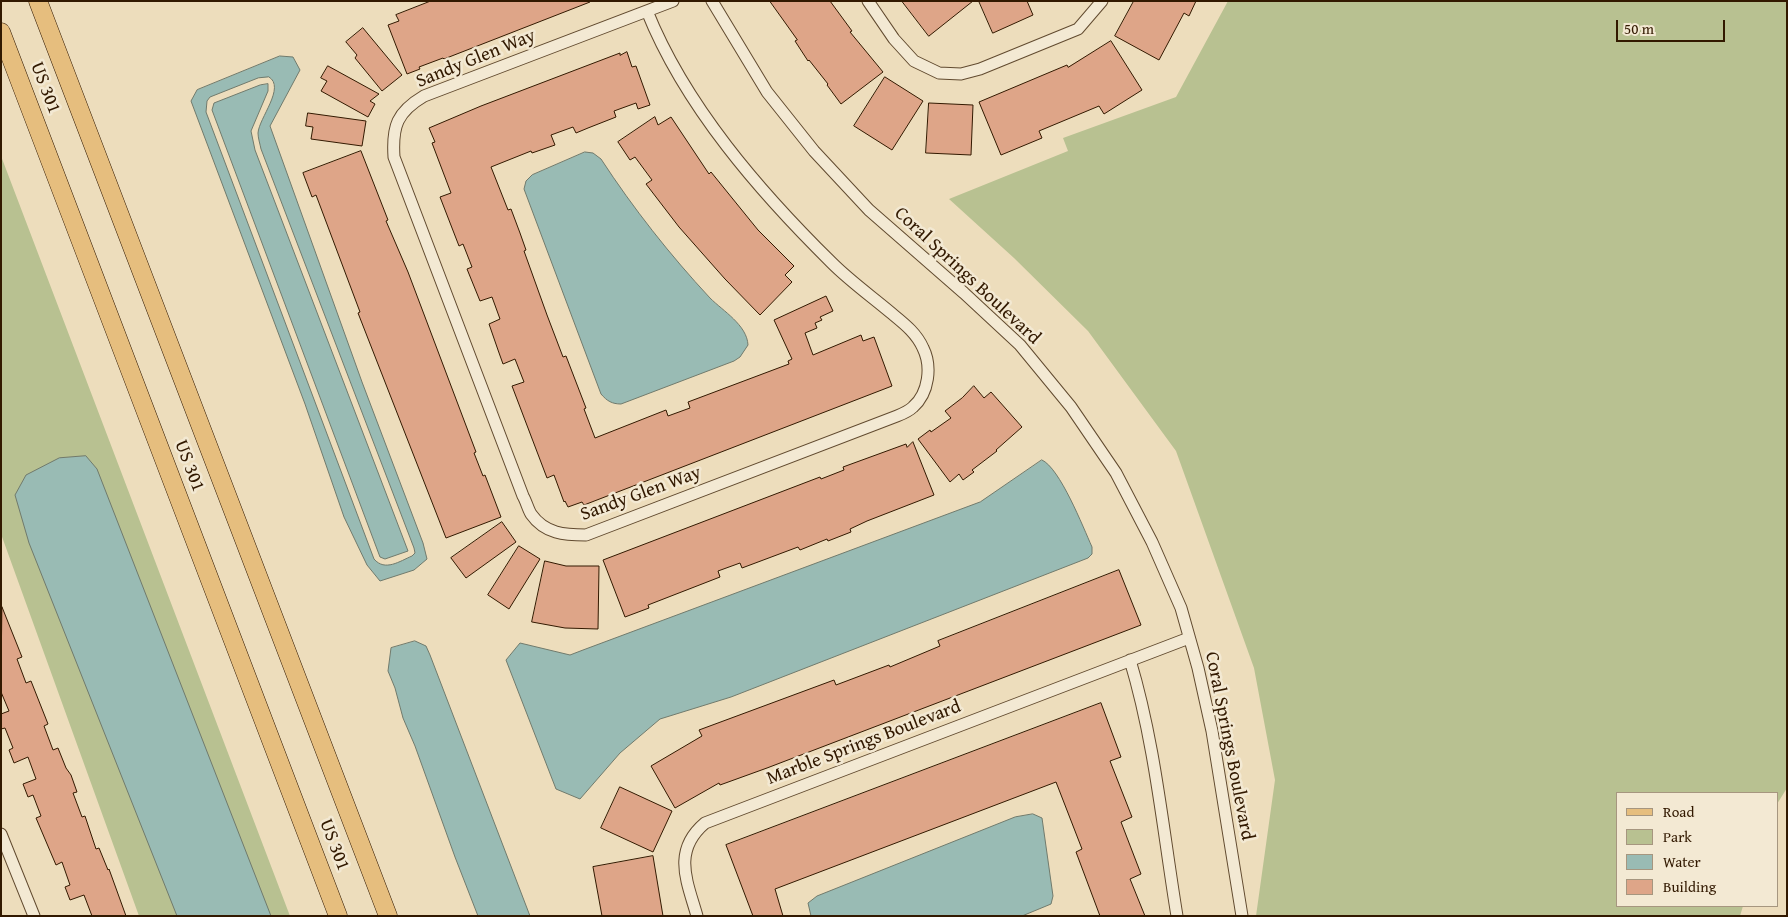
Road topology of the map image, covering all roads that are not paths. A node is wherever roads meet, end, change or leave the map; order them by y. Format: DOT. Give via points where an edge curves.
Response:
graph roads {
  1 [pos="38,1"];
  2 [pos="673,1"];
  3 [pos="712,1"];
  4 [pos="868,1"];
  5 [pos="1102,1"];
  6 [pos="647,11"];
  7 [pos="1,32"];
  8 [pos="1189,638"];
  9 [pos="1130,660"];
  10 [pos="1,834"];
  11 [pos="34,916"];
  12 [pos="338,916"];
  13 [pos="388,916"];
  14 [pos="697,916"];
  15 [pos="1177,916"];
  16 [pos="1242,916"];
  1 -- 13 [label="main road, US 301"];
  2 -- 6 [label="street, Sandy Glen Way"];
  3 -- 8 [label="street, Coral Springs Boulevard" via="766,92 814,151 869,210 1020,346 1071,407 1116,473 1152,542"];
  4 -- 5 [label="street" via="914,61 939,73 961,74 1078,29"];
  6 -- 6 [label="street, Sandy Glen Way" via="675,70 723,141 767,195 833,264 912,330 923,347 929,366 926,388 914,407 897,416 586,535 564,535 544,527 531,514 523,496 394,157 393,137 408,106 424,96"];
  7 -- 12 [label="main road, US 301 / US 301"];
  8 -- 9 [label="street, Marble Springs Boulevard"];
  8 -- 16 [label="street, Coral Springs Boulevard" via="1212,731"];
  9 -- 14 [label="street, Marble Springs Boulevard" via="705,823 690,841 684,864"];
  9 -- 15 [label="street" via="1152,763"];
  10 -- 11 [label="street"];
}
